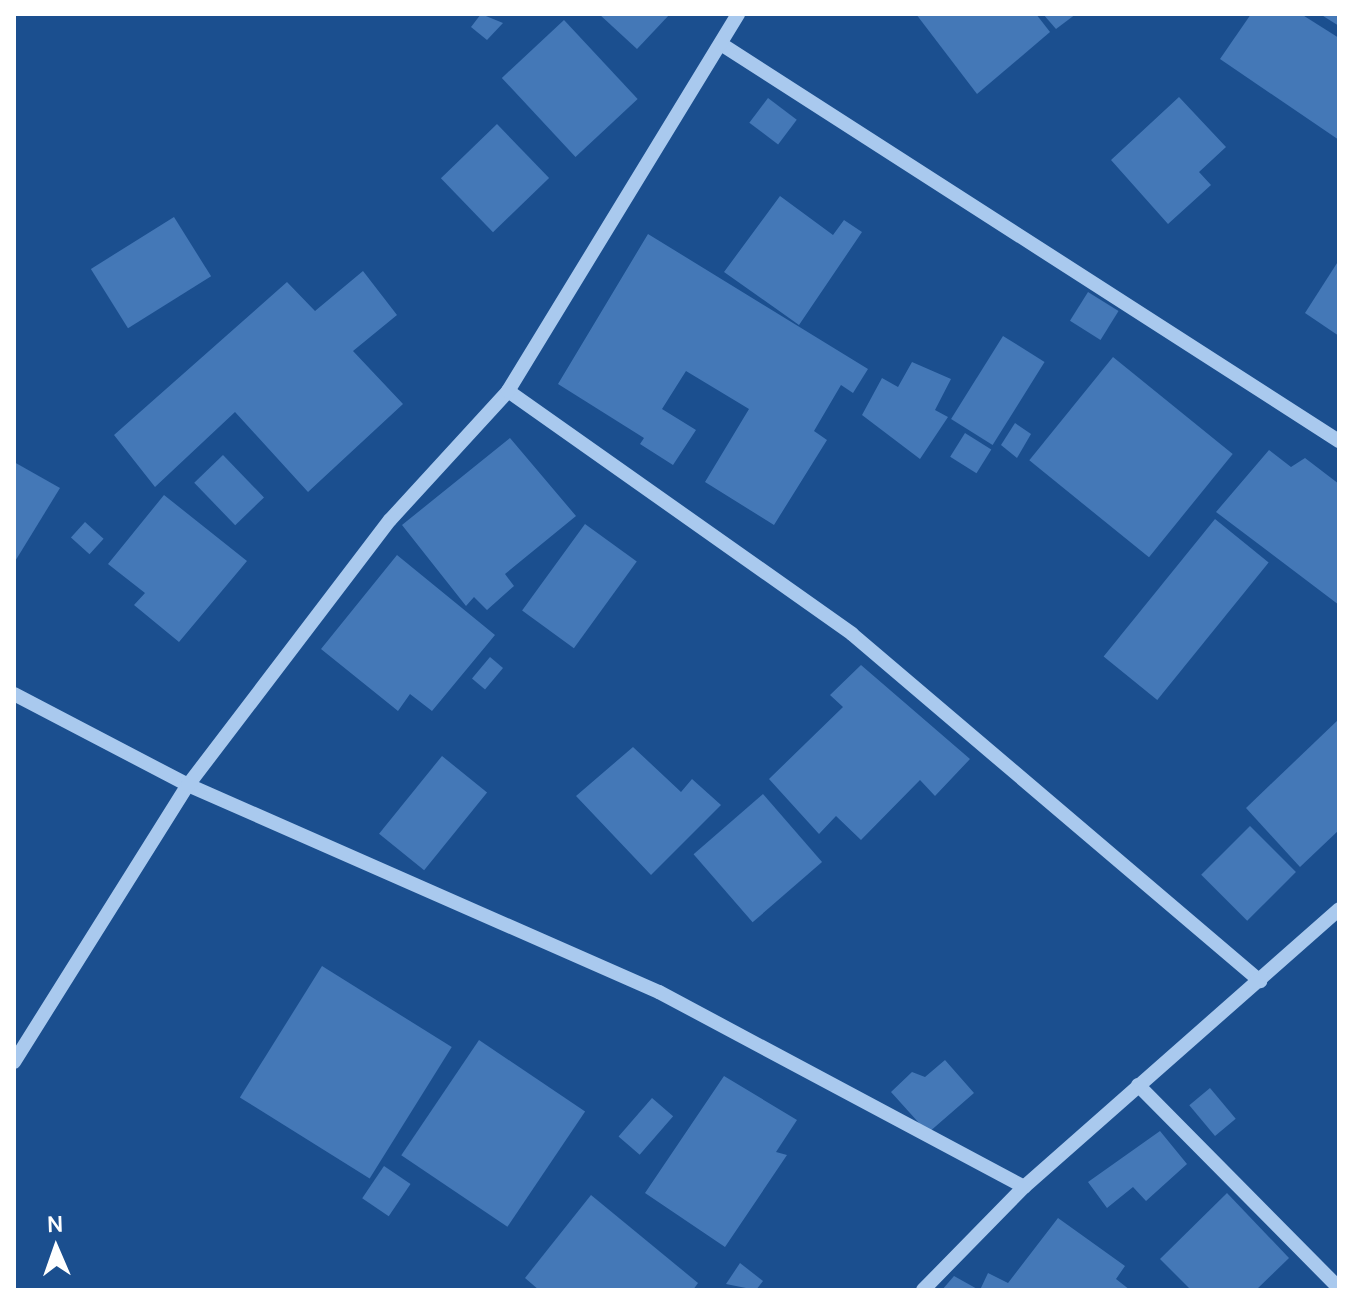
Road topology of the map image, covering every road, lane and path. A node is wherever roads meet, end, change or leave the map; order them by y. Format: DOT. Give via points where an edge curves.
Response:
graph roads {
  1 [pos="738,14"];
  2 [pos="721,44"];
  3 [pos="508,391"];
  4 [pos="1339,441"];
  5 [pos="14,694"];
  6 [pos="188,785"];
  7 [pos="1339,909"];
  8 [pos="1260,981"];
  9 [pos="14,1062"];
  10 [pos="1138,1085"];
  11 [pos="1024,1187"];
  12 [pos="1339,1288"];
  13 [pos="923,1290"];
  1 -- 2 [label="street"];
  2 -- 3 [label="street"];
  2 -- 4 [label="street"];
  3 -- 6 [label="street" via="390,520"];
  3 -- 8 [label="street" via="852,634"];
  5 -- 6 [label="street"];
  6 -- 9 [label="street"];
  6 -- 11 [label="street" via="659,992"];
  7 -- 8 [label="street"];
  8 -- 10 [label="street"];
  10 -- 11 [label="street"];
  10 -- 12 [label="street"];
  11 -- 13 [label="street"];
}
